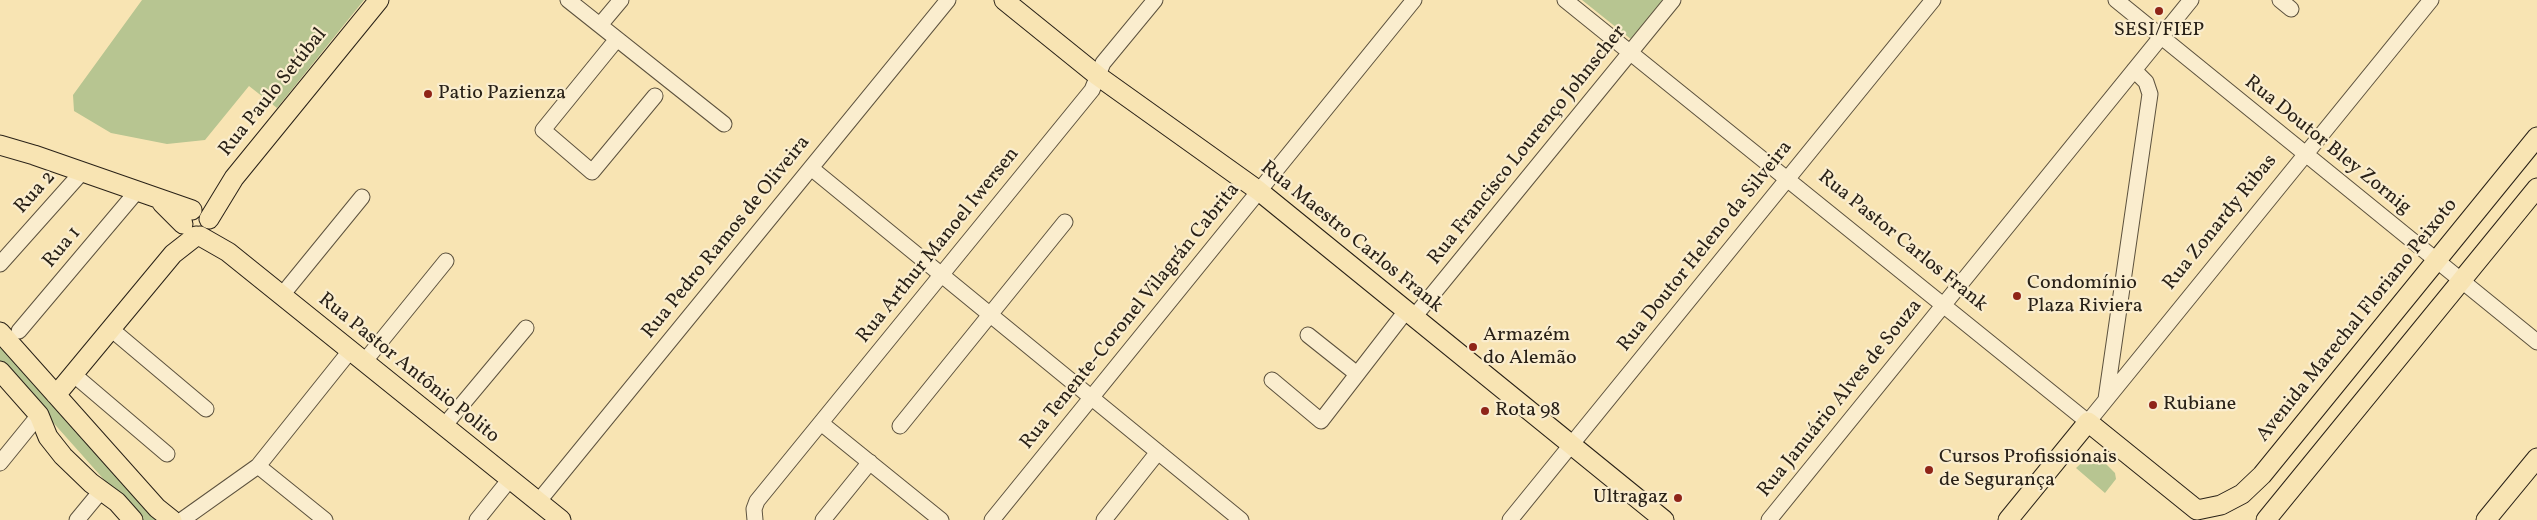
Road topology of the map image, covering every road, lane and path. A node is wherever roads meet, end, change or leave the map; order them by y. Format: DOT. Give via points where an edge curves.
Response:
graph roads {
  1 [pos="379,0"];
  2 [pos="568,0"];
  3 [pos="621,0"];
  4 [pos="948,0"];
  5 [pos="1004,0"];
  6 [pos="1155,0"];
  7 [pos="1414,0"];
  8 [pos="1566,0"];
  9 [pos="1673,0"];
  10 [pos="1933,0"];
  11 [pos="2116,0"];
  12 [pos="2191,0"];
  13 [pos="2431,0"];
  14 [pos="600,25"];
  15 [pos="2161,37"];
  16 [pos="617,39"];
  17 [pos="1630,52"];
  18 [pos="2134,70"];
  19 [pos="1098,76"];
  20 [pos="655,96"];
  21 [pos="724,124"];
  22 [pos="2537,137"];
  23 [pos="0,145"];
  24 [pos="2306,154"];
  25 [pos="811,168"];
  26 [pos="83,171"];
  27 [pos="1787,179"];
  28 [pos="2537,188"];
  29 [pos="138,190"];
  30 [pos="1259,191"];
  31 [pos="362,197"];
  32 [pos="1065,222"];
  33 [pos="197,225"];
  34 [pos="2437,260"];
  35 [pos="446,261"];
  36 [pos="0,264"];
  37 [pos="941,275"];
  38 [pos="2461,280"];
  39 [pos="282,295"];
  40 [pos="1943,305"];
  41 [pos="1410,314"];
  42 [pos="990,315"];
  43 [pos="526,328"];
  44 [pos="111,329"];
  45 [pos="19,331"];
  46 [pos="0,332"];
  47 [pos="1308,335"];
  48 [pos="2537,342"];
  49 [pos="357,356"];
  50 [pos="0,371"];
  51 [pos="73,374"];
  52 [pos="1357,374"];
  53 [pos="1272,380"];
  54 [pos="56,395"];
  55 [pos="1091,398"];
  56 [pos="2106,400"];
  57 [pos="206,409"];
  58 [pos="39,415"];
  59 [pos="2088,422"];
  60 [pos="821,423"];
  61 [pos="444,426"];
  62 [pos="900,426"];
  63 [pos="1571,445"];
  64 [pos="1158,452"];
  65 [pos="168,454"];
  66 [pos="2537,458"];
  67 [pos="0,462"];
  68 [pos="870,462"];
  69 [pos="258,466"];
  70 [pos="510,479"];
  71 [pos="101,491"];
  72 [pos="538,502"];
  73 [pos="2203,515"];
  74 [pos="754,518"];
  75 [pos="77,520"];
  76 [pos="133,520"];
  77 [pos="172,520"];
  78 [pos="182,520"];
  79 [pos="325,520"];
  80 [pos="478,520"];
  81 [pos="561,520"];
  82 [pos="823,520"];
  83 [pos="941,520"];
  84 [pos="992,520"];
  85 [pos="1104,520"];
  86 [pos="1241,520"];
  87 [pos="1510,520"];
  88 [pos="1664,520"];
  89 [pos="1769,520"];
  90 [pos="2008,520"];
  91 [pos="2266,520"];
  92 [pos="2486,520"];
  1 -- 33 [label="main road, Rua Paulo Setúbal"];
  2 -- 14 [label="street"];
  3 -- 14 [label="street"];
  4 -- 25 [label="street, Rua Pedro Ramos de Oliveira"];
  5 -- 19 [label="main road, Rua Maestro Carlos Frank"];
  6 -- 19 [label="street, Rua Arthur Manoel Iwersen" via="1104,63"];
  7 -- 30 [label="street, Rua Tenente-Coronel Vilagrán Cabrita"];
  8 -- 17 [label="street, Rua Pastor Carlos Frank"];
  9 -- 17 [label="street, Rua Francisco Lourenço Johnscher"];
  10 -- 27 [label="street, Rua Doutor Heleno da Silveira"];
  11 -- 15 [label="street, Rua Doutor Bley Zornig"];
  12 -- 15 [label="street, Rua Januário Alves de Souza"];
  13 -- 24 [label="street, Rua Zonardy Ribas"];
  14 -- 16 [label="street"];
  15 -- 18 [label="street, Rua Januário Alves de Souza"];
  15 -- 24 [label="street, Rua Doutor Bley Zornig"];
  16 -- 20 [label="street" via="543,130 592,172"];
  16 -- 21 [label="street"];
  17 -- 27 [label="street, Rua Pastor Carlos Frank"];
  17 -- 41 [label="street, Rua Francisco Lourenço Johnscher"];
  18 -- 40 [label="street, Rua Januário Alves de Souza"];
  18 -- 56 [label="street" via="2146,82 2150,94"];
  19 -- 30 [label="main road, Rua Maestro Carlos Frank"];
  19 -- 37 [label="street, Rua Arthur Manoel Iwersen" via="1092,90"];
  22 -- 34 [label="main road, Avenida Marechal Floriano Peixoto"];
  23 -- 26 [label="main road, Rua Pastor Antônio Polito"];
  24 -- 34 [label="street, Rua Doutor Bley Zornig"];
  24 -- 56 [label="street, Rua Zonardy Ribas"];
  25 -- 37 [label="street"];
  25 -- 72 [label="street, Rua Pedro Ramos de Oliveira"];
  26 -- 29 [label="main road, Rua Pastor Antônio Polito"];
  26 -- 36 [label="street, Rua 2"];
  27 -- 40 [label="street, Rua Pastor Carlos Frank"];
  27 -- 63 [label="street, Rua Doutor Heleno da Silveira"];
  28 -- 38 [label="main road"];
  29 -- 33 [label="main road, Rua Pastor Antônio Polito"];
  29 -- 45 [label="street, Rua 1"];
  30 -- 41 [label="main road, Rua Maestro Carlos Frank"];
  30 -- 55 [label="street, Rua Tenente-Coronel Vilagrán Cabrita"];
  31 -- 39 [label="street"];
  32 -- 42 [label="street"];
  33 -- 39 [label="main road, Rua Pastor Antônio Polito"];
  33 -- 44 [label="main road, Rua Paulo Setúbal"];
  34 -- 38 [label="street, Rua Doutor Bley Zornig"];
  34 -- 73 [label="main road, Avenida Marechal Floriano Peixoto" via="2253,485 2233,500"];
  35 -- 49 [label="street"];
  37 -- 42 [label="street"];
  37 -- 60 [label="street, Rua Arthur Manoel Iwersen"];
  38 -- 48 [label="street, Rua Doutor Bley Zornig"];
  38 -- 91 [label="main road"];
  39 -- 49 [label="main road, Rua Pastor Antônio Polito"];
  40 -- 59 [label="street, Rua Pastor Carlos Frank"];
  40 -- 89 [label="street, Rua Januário Alves de Souza"];
  41 -- 52 [label="street, Rua Francisco Lourenço Johnscher"];
  41 -- 63 [label="main road, Rua Maestro Carlos Frank"];
  42 -- 55 [label="street"];
  42 -- 62 [label="street"];
  43 -- 61 [label="street"];
  44 -- 51 [label="main road, Rua Paulo Setúbal"];
  44 -- 57 [label="street"];
  46 -- 54 [label="main road"];
  47 -- 52 [label="street"];
  49 -- 61 [label="main road, Rua Pastor Antônio Polito"];
  49 -- 69 [label="street"];
  50 -- 58 [label="main road"];
  51 -- 54 [label="main road, Rua Paulo Setúbal"];
  51 -- 65 [label="street"];
  52 -- 53 [label="street, Rua Francisco Lourenço Johnscher" via="1321,420"];
  54 -- 77 [label="main road" via="157,508"];
  55 -- 64 [label="street"];
  55 -- 84 [label="street, Rua Tenente-Coronel Vilagrán Cabrita"];
  56 -- 59 [label="street, Rua Zonardy Ribas"];
  58 -- 67 [label="street"];
  58 -- 71 [label="main road" via="54,446"];
  59 -- 73 [label="main road, Rua Pastor Carlos Frank"];
  59 -- 90 [label="main road, Rua Zonardy Ribas"];
  60 -- 68 [label="street"];
  60 -- 74 [label="street, Rua Arthur Manoel Iwersen" via="757,501"];
  61 -- 70 [label="main road, Rua Pastor Antônio Polito"];
  63 -- 87 [label="street, Rua Doutor Heleno da Silveira"];
  63 -- 88 [label="main road, Rua Maestro Carlos Frank"];
  64 -- 85 [label="street"];
  64 -- 86 [label="street"];
  66 -- 92 [label="main road"];
  68 -- 82 [label="street"];
  68 -- 83 [label="street"];
  69 -- 78 [label="street"];
  69 -- 79 [label="street"];
  70 -- 72 [label="main road, Rua Pastor Antônio Polito"];
  70 -- 80 [label="street"];
  71 -- 75 [label="street"];
  71 -- 76 [label="main road" via="117,502"];
  72 -- 81 [label="main road, Rua Pastor Antônio Polito"];
}
